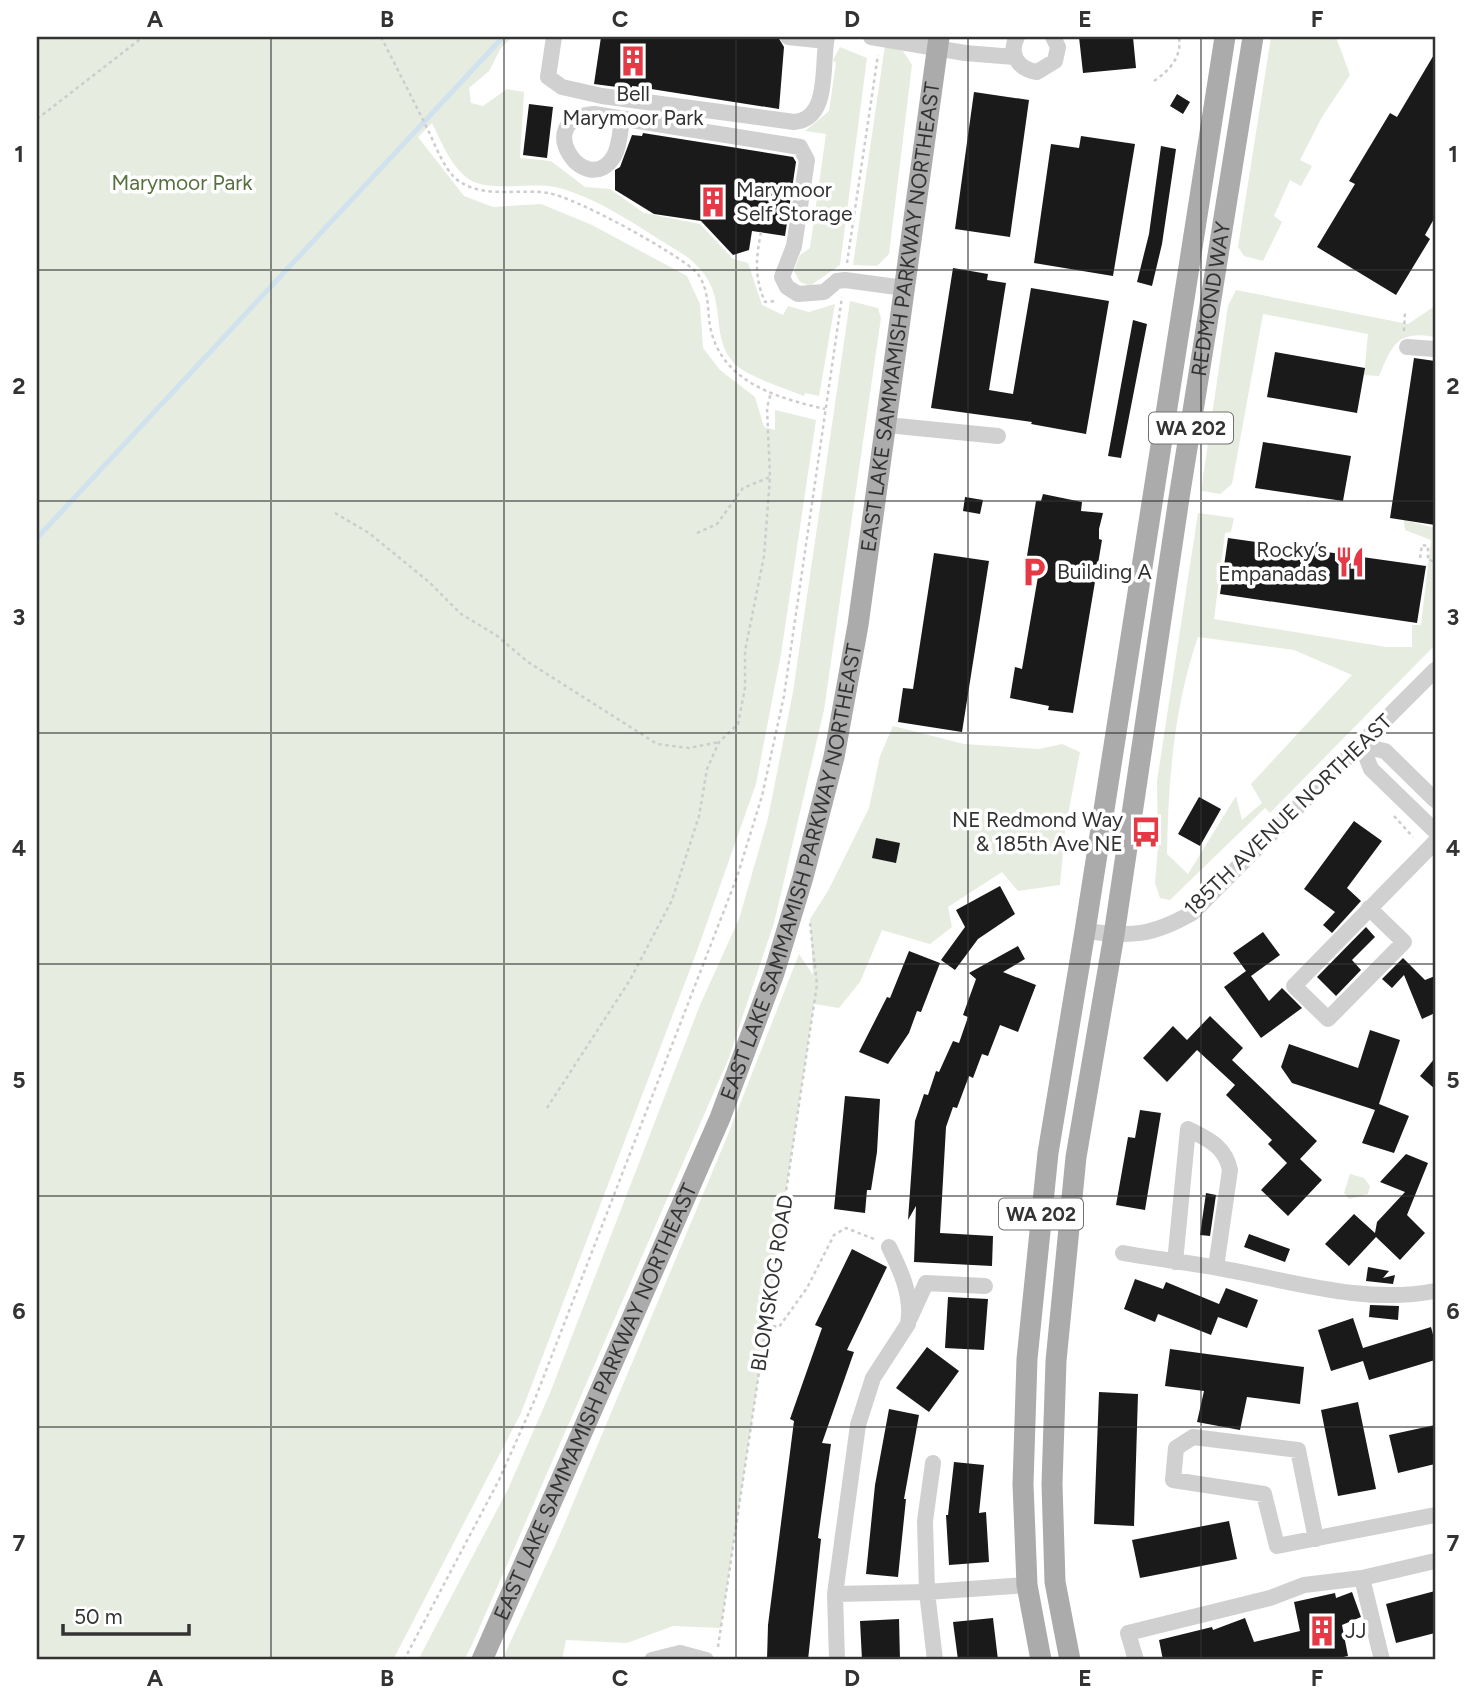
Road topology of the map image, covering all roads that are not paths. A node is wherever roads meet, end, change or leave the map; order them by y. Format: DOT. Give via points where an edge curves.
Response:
graph roads {
  1 [pos="554,37"];
  2 [pos="788,37"];
  3 [pos="871,37"];
  4 [pos="1013,37"];
  5 [pos="1054,37"];
  6 [pos="1225,37"];
  7 [pos="1254,37"];
  8 [pos="826,39"];
  9 [pos="938,42"];
  10 [pos="1014,57"];
  11 [pos="622,119"];
  12 [pos="904,288"];
  13 [pos="1406,347"];
  14 [pos="1435,349"];
  15 [pos="887,425"];
  16 [pos="998,436"];
  17 [pos="1435,670"];
  18 [pos="1362,746"];
  19 [pos="1435,800"];
  20 [pos="1435,831"];
  21 [pos="1435,842"];
  22 [pos="1369,908"];
  23 [pos="1086,931"];
  24 [pos="1114,935"];
  25 [pos="889,1247"];
  26 [pos="1123,1253"];
  27 [pos="1175,1262"];
  28 [pos="1216,1267"];
  29 [pos="985,1286"];
  30 [pos="1435,1291"];
  31 [pos="908,1324"];
  32 [pos="933,1463"];
  33 [pos="1435,1515"];
  34 [pos="1316,1539"];
  35 [pos="1435,1561"];
  36 [pos="1362,1578"];
  37 [pos="1027,1585"];
  38 [pos="927,1592"];
  39 [pos="835,1594"];
  40 [pos="482,1660"];
  41 [pos="652,1660"];
  42 [pos="706,1660"];
  43 [pos="837,1660"];
  44 [pos="936,1660"];
  45 [pos="1041,1660"];
  46 [pos="1070,1660"];
  47 [pos="1136,1660"];
  48 [pos="1382,1660"];
  1 -- 8 [label="street" via="548,77 562,87 794,122 806,121 814,114"];
  2 -- 8 [label="street"];
  3 -- 9 [label="street"];
  4 -- 10 [label="street"];
  5 -- 10 [label="street" via="1057,55 1044,70 1029,71"];
  6 -- 23 [label="main road, REDMOND WAY / WA 202"];
  7 -- 24 [label="main road, REDMOND WAY / WA 202"];
  9 -- 10 [label="street"];
  9 -- 12 [label="main road, EAST LAKE SAMMAMISH PARKWAY NORTHEAST"];
  11 -- 12 [label="street" via="800,147 807,159 794,246 782,276 787,287 812,295 845,280"];
  12 -- 15 [label="main road, EAST LAKE SAMMAMISH PARKWAY NORTHEAST"];
  13 -- 14 [label="street"];
  15 -- 16 [label="street"];
  15 -- 40 [label="main road, EAST LAKE SAMMAMISH PARKWAY NORTHEAST" via="834,757 774,973 720,1118"];
  17 -- 18 [label="street, 185TH AVENUE NORTHEAST"];
  18 -- 19 [label="street" via="1385,751"];
  18 -- 20 [label="street" via="1371,769"];
  18 -- 24 [label="street, 185TH AVENUE NORTHEAST" via="1192,913 1166,929"];
  21 -- 22 [label="street"];
  22 -- 22 [label="street" via="1294,986 1328,1019 1404,942"];
  23 -- 24 [label="street, 185TH AVENUE NORTHEAST"];
  23 -- 37 [label="main road, WA 202" via="1048,1153 1027,1359 1023,1484"];
  24 -- 46 [label="main road, WA 202" via="1076,1157 1056,1361 1055,1581"];
  25 -- 31 [label="street" via="903,1275"];
  26 -- 27 [label="street"];
  27 -- 28 [label="street"];
  27 -- 28 [label="street" via="1188,1129 1217,1144 1227,1156 1230,1170"];
  28 -- 30 [label="street" via="1329,1290 1380,1294"];
  29 -- 31 [label="street" via="926,1283"];
  31 -- 39 [label="street" via="865,1397"];
  32 -- 38 [label="street" via="925,1521"];
  33 -- 34 [label="street"];
  34 -- 34 [label="street" via="1277,1546 1264,1494 1173,1480 1176,1448 1193,1437 1298,1450"];
  35 -- 36 [label="street"];
  36 -- 47 [label="street" via="1304,1585 1270,1598 1128,1633"];
  36 -- 48 [label="street"];
  37 -- 38 [label="street"];
  37 -- 45 [label="main road, WA 202"];
  38 -- 39 [label="street"];
  38 -- 44 [label="street"];
  39 -- 43 [label="street"];
  41 -- 42 [label="street" via="680,1653"];
}
